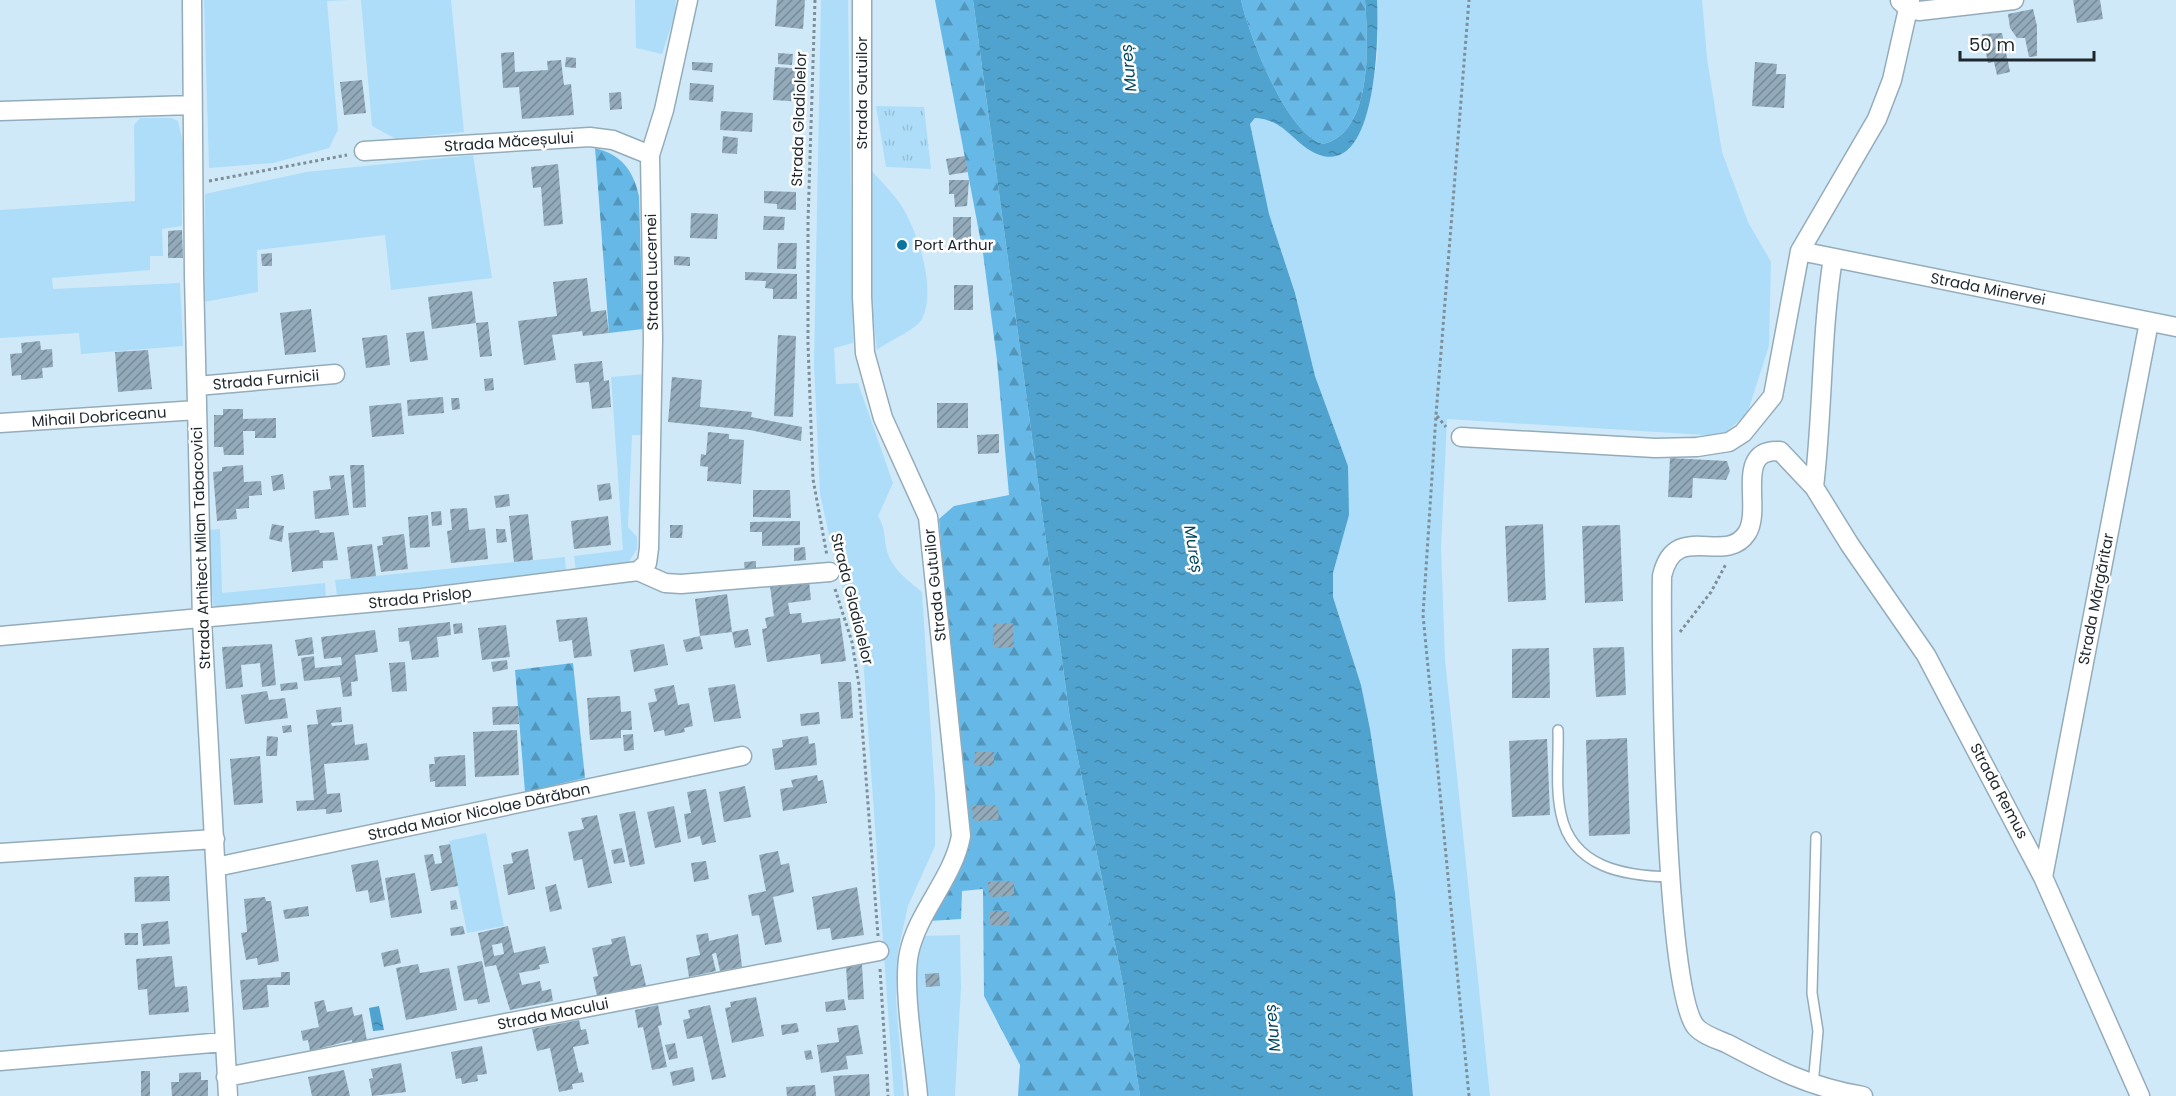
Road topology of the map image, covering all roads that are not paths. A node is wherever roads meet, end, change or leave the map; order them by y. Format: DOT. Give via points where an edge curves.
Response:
graph roads {
  1 [pos="192,0"];
  2 [pos="688,0"];
  3 [pos="862,0"];
  4 [pos="2014,0"];
  5 [pos="1906,3"];
  6 [pos="192,105"];
  7 [pos="0,111"];
  8 [pos="364,151"];
  9 [pos="650,155"];
  10 [pos="1800,251"];
  11 [pos="1833,258"];
  12 [pos="2149,322"];
  13 [pos="2176,327"];
  14 [pos="335,374"];
  15 [pos="197,386"];
  16 [pos="197,410"];
  17 [pos="0,423"];
  18 [pos="1461,437"];
  19 [pos="1815,487"];
  20 [pos="638,571"];
  21 [pos="830,572"];
  22 [pos="202,620"];
  23 [pos="0,636"];
  24 [pos="1558,730"];
  25 [pos="742,756"];
  26 [pos="1816,837"];
  27 [pos="215,838"];
  28 [pos="0,853"];
  29 [pos="216,867"];
  30 [pos="1671,877"];
  31 [pos="2043,877"];
  32 [pos="879,951"];
  33 [pos="224,1042"];
  34 [pos="0,1061"];
  35 [pos="226,1077"];
  36 [pos="1813,1085"];
  37 [pos="228,1096"];
  38 [pos="918,1096"];
  39 [pos="1863,1096"];
  40 [pos="2140,1096"];
  1 -- 6 [label="street, Strada Arhitect Milan Tabacovici"];
  2 -- 9 [label="street, Strada Lucernei"];
  3 -- 38 [label="street, Strada Gutuilor" via="865,353 883,418 928,517 961,836 957,856 916,932 909,954"];
  4 -- 5 [label="street" via="1935,10"];
  5 -- 10 [label="street" via="1892,80 1876,118"];
  6 -- 7 [label="street"];
  6 -- 15 [label="street, Strada Arhitect Milan Tabacovici"];
  8 -- 9 [label="street, Strada Măceșului" via="590,137 613,140"];
  9 -- 20 [label="street, Strada Lucernei" via="653,339 649,548 647,563"];
  10 -- 11 [label="street, Strada Minervei"];
  10 -- 18 [label="street" via="1773,396 1743,433 1729,442 1655,448"];
  11 -- 12 [label="street, Strada Minervei"];
  11 -- 19 [label="street" via="1827,291"];
  12 -- 13 [label="street, Strada Minervei"];
  12 -- 31 [label="street, Strada Mărgăritar"];
  14 -- 15 [label="street, Strada Furnicii"];
  15 -- 16 [label="street, Strada Arhitect Milan Tabacovici"];
  16 -- 17 [label="street, Mihail Dobriceanu"];
  16 -- 22 [label="street, Strada Arhitect Milan Tabacovici"];
  19 -- 30 [label="street, Strada Remus" via="1787,456 1780,451 1765,451 1754,464 1749,531 1736,542 1689,546 1668,558 1662,576 1661,654"];
  19 -- 31 [label="street, Strada Remus" via="1926,655"];
  20 -- 21 [label="street" via="665,583 681,584"];
  20 -- 22 [label="street, Strada Prislop"];
  22 -- 23 [label="street, Strada Prislop"];
  22 -- 27 [label="street, Strada Arhitect Milan Tabacovici"];
  24 -- 30 [label="lane" via="1561,813 1578,848 1614,872"];
  25 -- 29 [label="street, Strada Maior Nicolae Dărăban"];
  26 -- 36 [label="lane" via="1812,993 1818,1031"];
  27 -- 28 [label="street"];
  27 -- 29 [label="street, Strada Arhitect Milan Tabacovici"];
  29 -- 33 [label="street, Strada Arhitect Milan Tabacovici"];
  30 -- 36 [label="street" via="1685,1005 1696,1028"];
  31 -- 40 [label="street, Strada Remus"];
  32 -- 35 [label="street, Strada Macului"];
  33 -- 34 [label="street"];
  33 -- 35 [label="street, Strada Arhitect Milan Tabacovici"];
  35 -- 37 [label="street, Strada Arhitect Milan Tabacovici"];
  36 -- 39 [label="street"];
}
